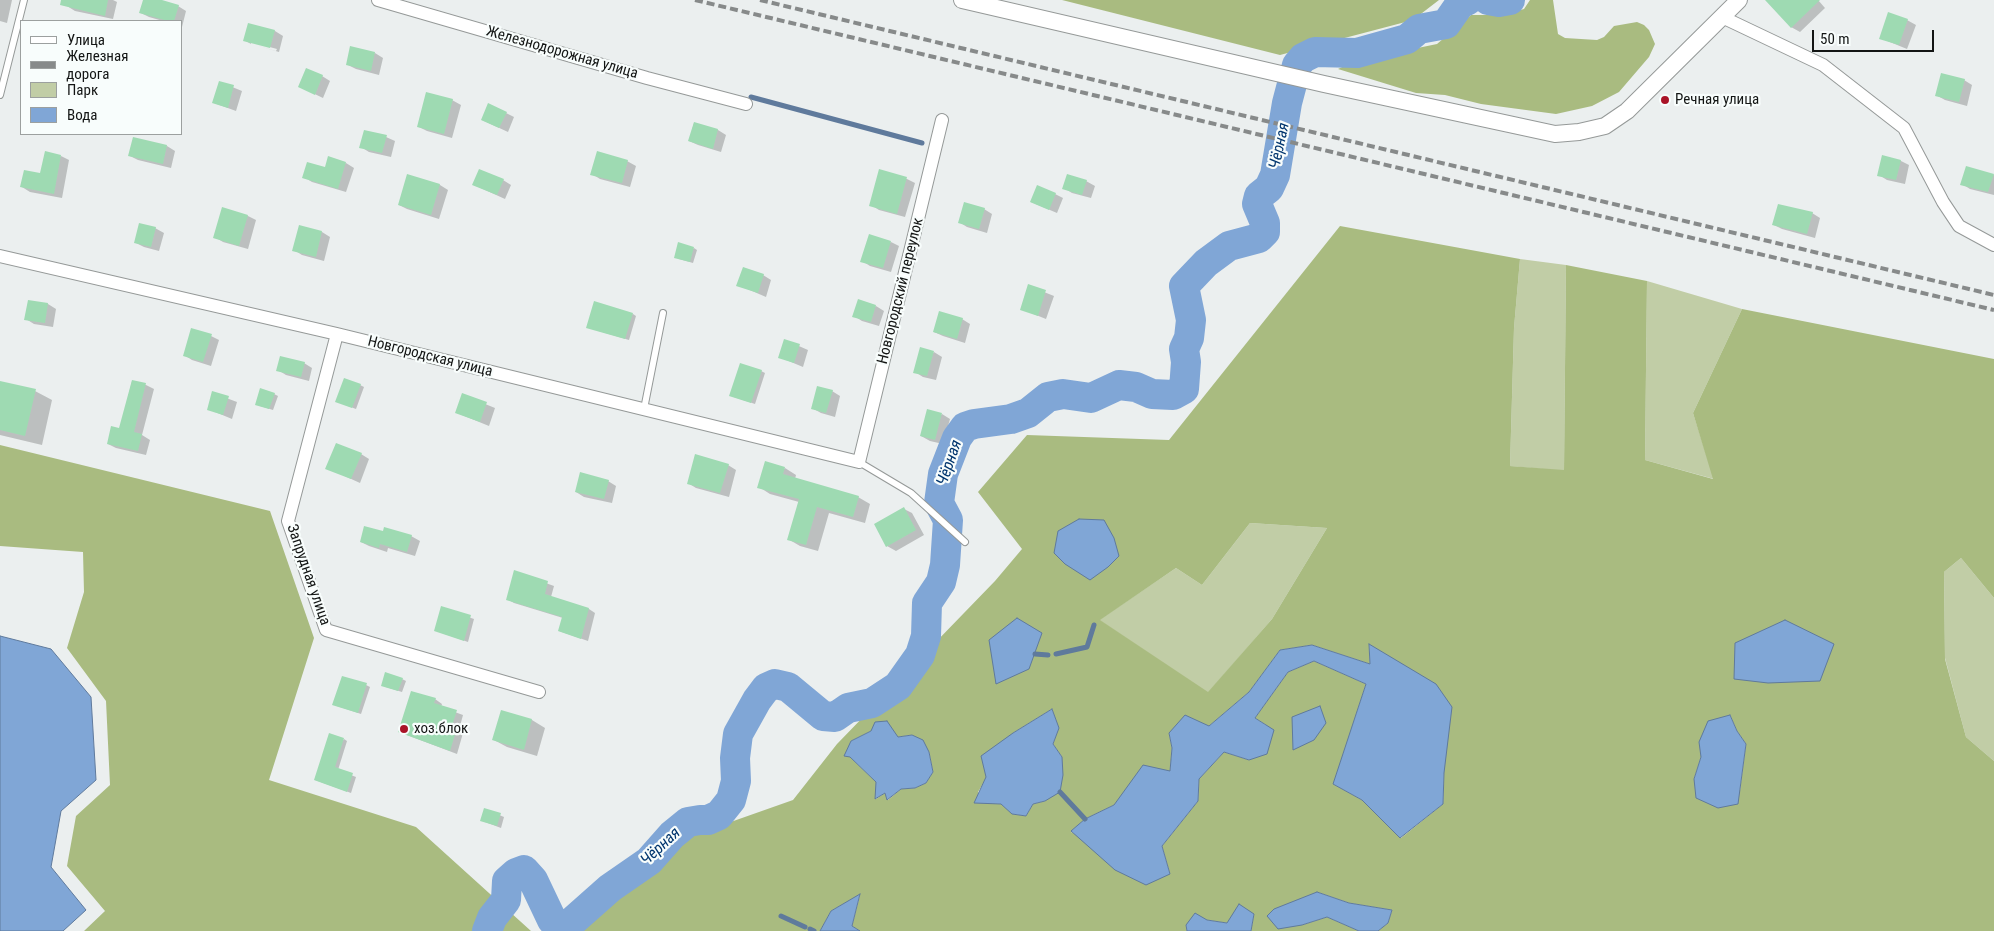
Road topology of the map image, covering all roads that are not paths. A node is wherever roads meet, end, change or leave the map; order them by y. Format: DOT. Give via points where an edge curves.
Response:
graph roads {
  1 [pos="24,0"];
  2 [pos="378,0"];
  3 [pos="962,0"];
  4 [pos="1739,0"];
  5 [pos="1722,17"];
  6 [pos="0,95"];
  7 [pos="747,108"];
  8 [pos="942,120"];
  9 [pos="1994,244"];
  10 [pos="0,256"];
  11 [pos="664,313"];
  12 [pos="337,334"];
  13 [pos="644,409"];
  14 [pos="859,462"];
  15 [pos="965,542"];
  16 [pos="539,692"];
  1 -- 6 [label="lane"];
  2 -- 7 [label="street, Железнодорожная улица"];
  3 -- 5 [label="street" via="1278,74 1555,134 1605,126 1627,111"];
  4 -- 5 [label="street"];
  5 -- 9 [label="street" via="1823,65 1904,128 1959,226"];
  8 -- 14 [label="street, Новгородский переулок"];
  10 -- 12 [label="street, Новгородская улица"];
  11 -- 13 [label="lane"];
  12 -- 13 [label="street, Новгородская улица"];
  12 -- 16 [label="street, Запрудная улица" via="288,521 326,630"];
  13 -- 14 [label="street, Новгородская улица"];
  14 -- 15 [label="lane" via="911,492"];
}
